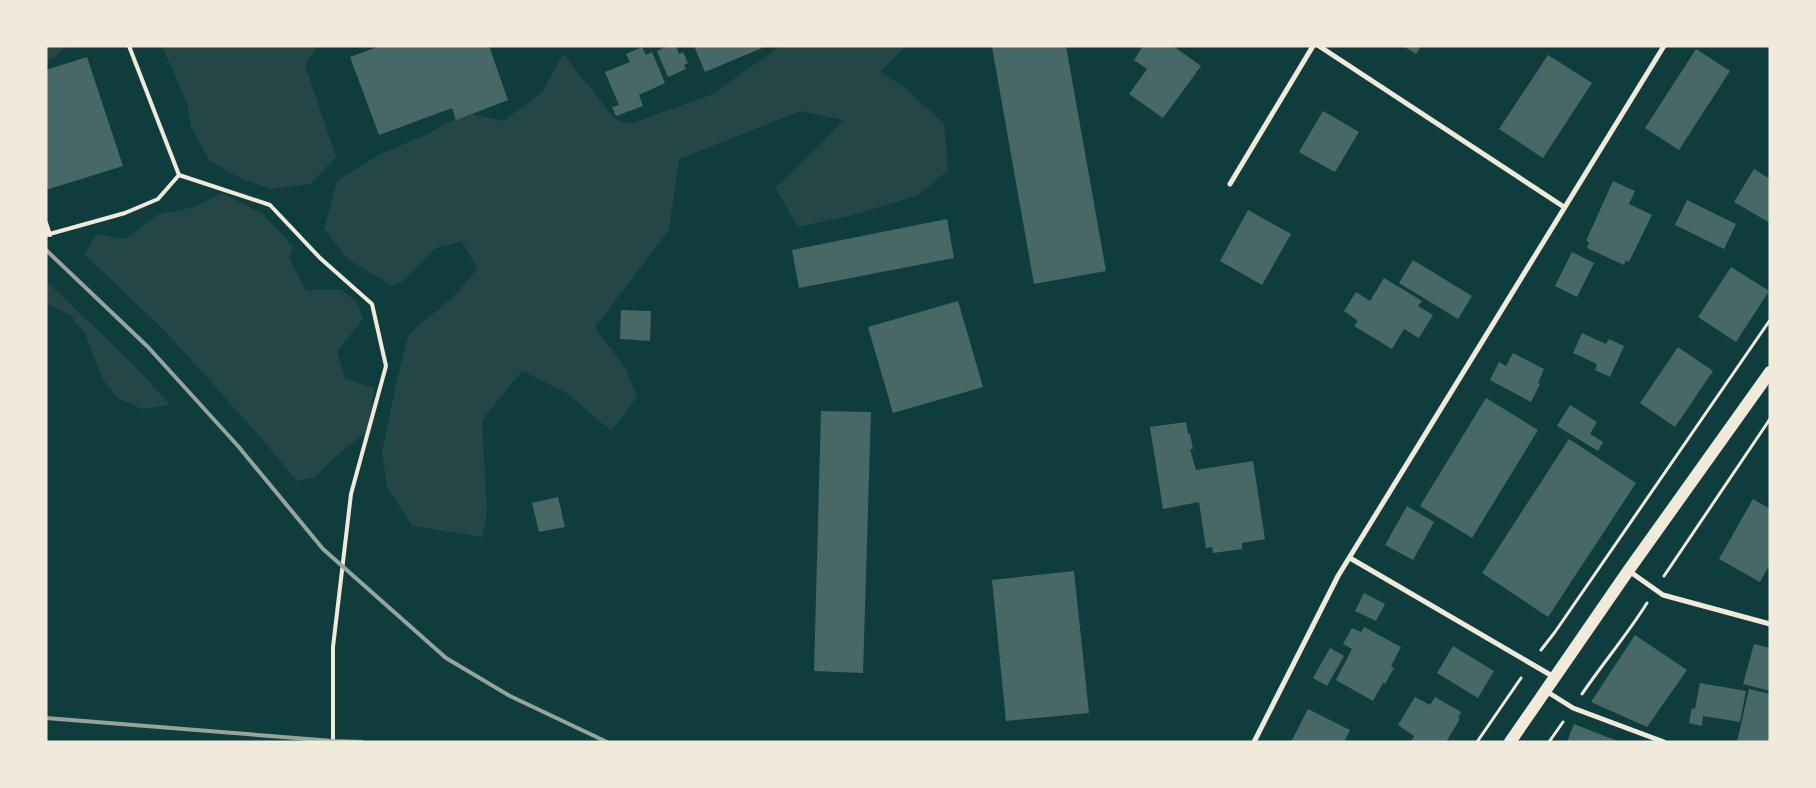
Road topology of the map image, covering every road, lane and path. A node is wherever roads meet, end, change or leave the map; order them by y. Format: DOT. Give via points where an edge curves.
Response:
graph roads {
  1 [pos="129,46"];
  2 [pos="1313,46"];
  3 [pos="1319,46"];
  4 [pos="1664,46"];
  5 [pos="179,175"];
  6 [pos="1230,184"];
  7 [pos="1564,207"];
  8 [pos="46,223"];
  9 [pos="48,235"];
  10 [pos="1770,320"];
  11 [pos="1770,372"];
  12 [pos="1770,419"];
  13 [pos="1350,558"];
  14 [pos="1628,570"];
  15 [pos="1659,584"];
  16 [pos="1648,602"];
  17 [pos="1770,624"];
  18 [pos="1555,632"];
  19 [pos="1530,663"];
  20 [pos="1554,677"];
  21 [pos="1546,690"];
  22 [pos="1580,698"];
  23 [pos="1566,718"];
  24 [pos="333,742"];
  25 [pos="1254,742"];
  26 [pos="1477,742"];
  27 [pos="1510,742"];
  28 [pos="1549,742"];
  29 [pos="1664,742"];
  1 -- 5 [label="lane"];
  2 -- 6 [label="street"];
  3 -- 7 [label="street"];
  4 -- 7 [label="street"];
  5 -- 9 [label="lane" via="158,199 126,213"];
  5 -- 24 [label="lane" via="270,205 320,258 372,304 386,366 351,494 333,647"];
  7 -- 13 [label="street"];
  8 -- 9 [label="lane"];
  10 -- 18 [label="path"];
  11 -- 14 [label="main road"];
  12 -- 15 [label="path"];
  13 -- 19 [label="street"];
  13 -- 25 [label="street"];
  14 -- 17 [label="street" via="1663,595"];
  14 -- 20 [label="main road"];
  16 -- 22 [label="path"];
  19 -- 20 [label="street"];
  19 -- 26 [label="path"];
  20 -- 21 [label="main road"];
  21 -- 27 [label="main road"];
  21 -- 29 [label="street" via="1573,708"];
  23 -- 28 [label="path"];
}
